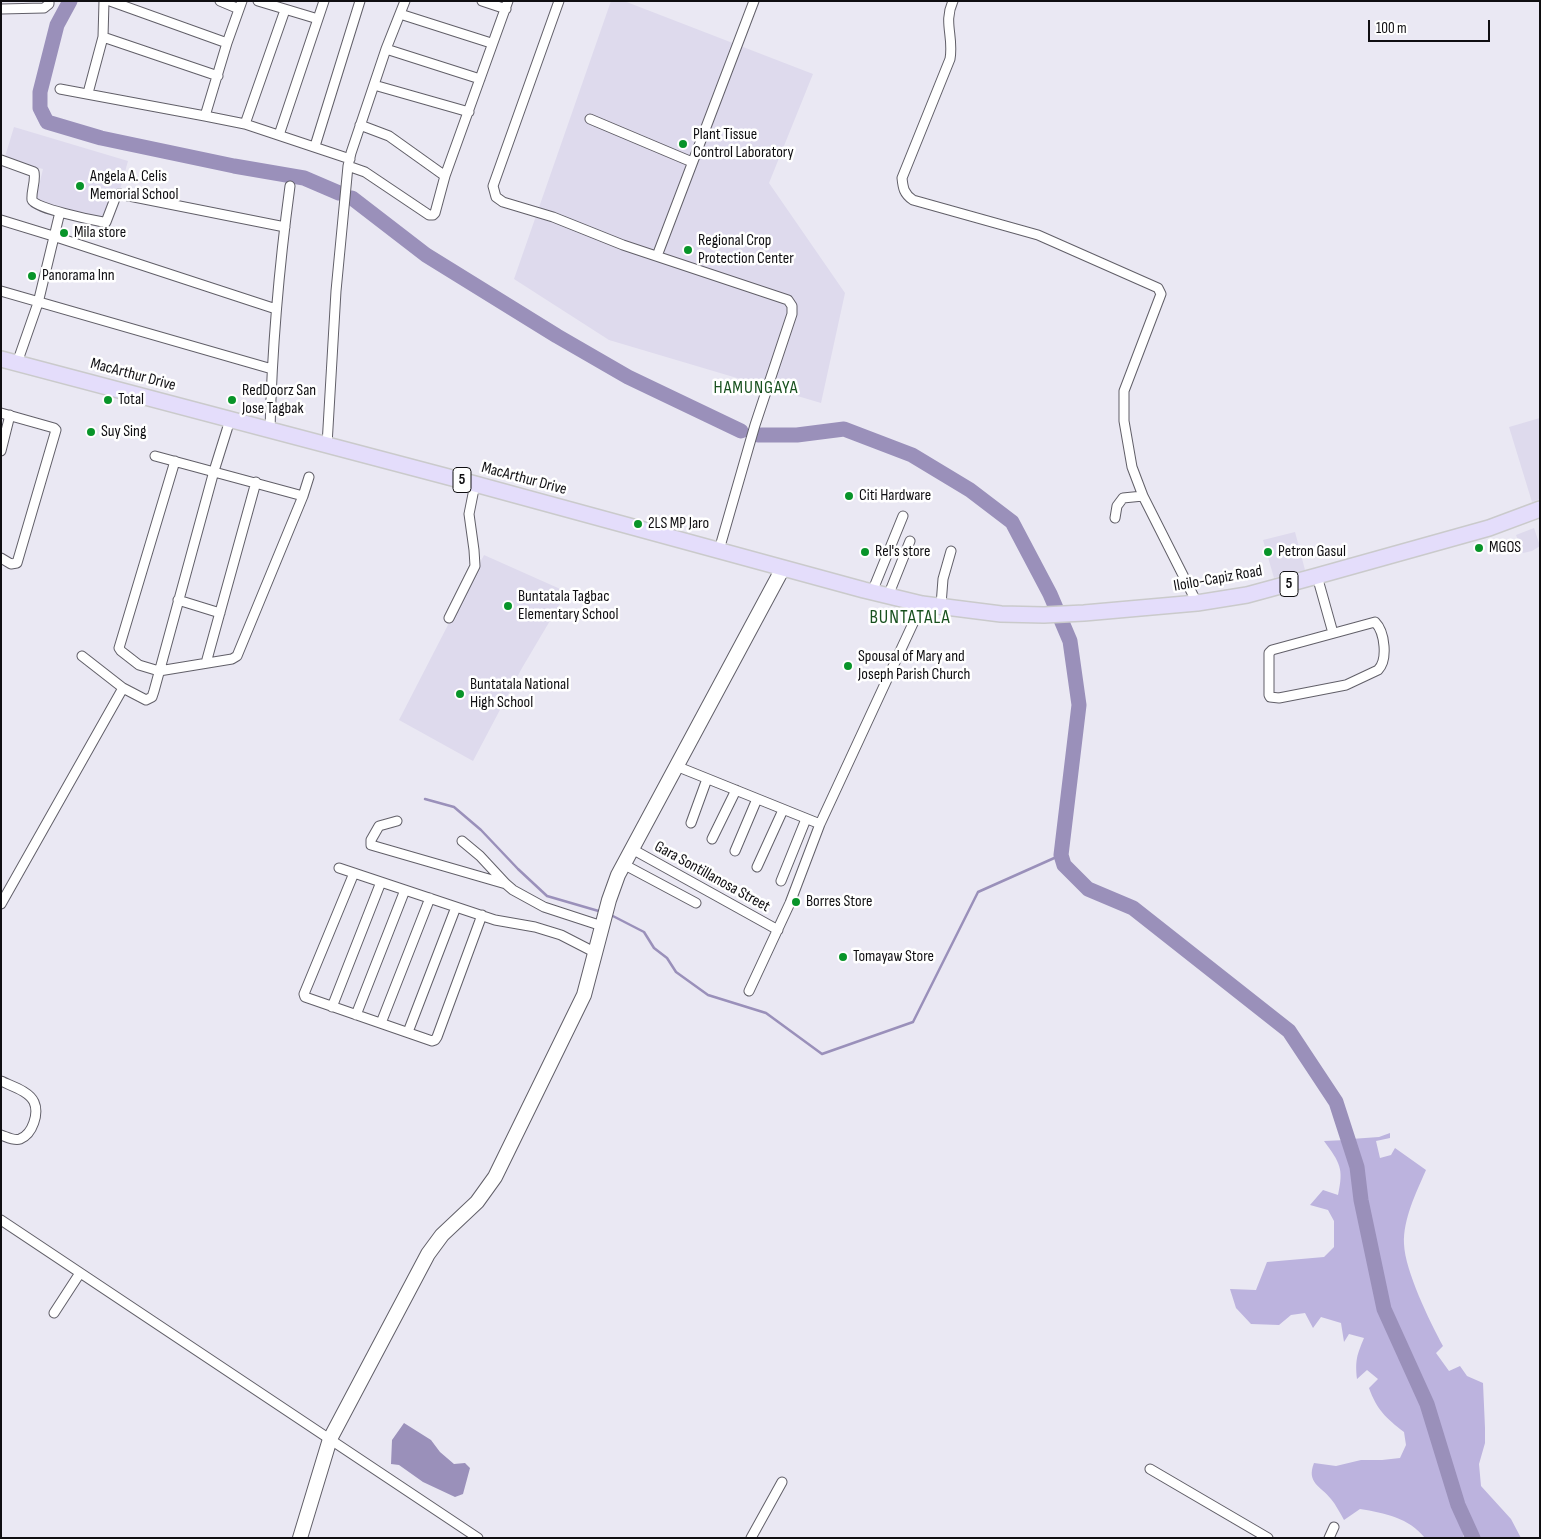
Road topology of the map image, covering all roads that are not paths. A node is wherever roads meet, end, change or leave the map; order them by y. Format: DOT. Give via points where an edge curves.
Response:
graph roads {
  1 [pos="49,1"];
  2 [pos="104,1"];
  3 [pos="110,1"];
  4 [pos="220,1"];
  5 [pos="258,1"];
  6 [pos="324,1"];
  7 [pos="360,1"];
  8 [pos="405,1"];
  9 [pos="482,1"];
  10 [pos="559,1"];
  11 [pos="754,1"];
  12 [pos="953,1"];
  13 [pos="240,5"];
  14 [pos="507,5"];
  15 [pos="1,10"];
  16 [pos="285,10"];
  17 [pos="400,14"];
  18 [pos="318,19"];
  19 [pos="103,37"];
  20 [pos="227,43"];
  21 [pos="492,43"];
  22 [pos="386,49"];
  23 [pos="218,76"];
  24 [pos="480,79"];
  25 [pos="374,85"];
  26 [pos="60,89"];
  27 [pos="88,93"];
  28 [pos="469,112"];
  29 [pos="205,116"];
  30 [pos="590,120"];
  31 [pos="245,124"];
  32 [pos="360,124"];
  33 [pos="279,135"];
  34 [pos="315,146"];
  35 [pos="1,160"];
  36 [pos="349,162"];
  37 [pos="692,162"];
  38 [pos="445,176"];
  39 [pos="290,186"];
  40 [pos="60,212"];
  41 [pos="1,220"];
  42 [pos="285,227"];
  43 [pos="53,236"];
  44 [pos="657,256"];
  45 [pos="1,291"];
  46 [pos="38,303"];
  47 [pos="276,309"];
  48 [pos="1,359"];
  49 [pos="17,363"];
  50 [pos="272,369"];
  51 [pos="6,414"];
  52 [pos="230,420"];
  53 [pos="270,430"];
  54 [pos="327,445"];
  55 [pos="1,451"];
  56 [pos="155,456"];
  57 [pos="175,461"];
  58 [pos="214,471"];
  59 [pos="309,477"];
  60 [pos="256,482"];
  61 [pos="475,484"];
  62 [pos="304,496"];
  63 [pos="1142,496"];
  64 [pos="1540,509"];
  65 [pos="903,516"];
  66 [pos="1115,518"];
  67 [pos="910,540"];
  68 [pos="719,550"];
  69 [pos="951,551"];
  70 [pos="1,558"];
  71 [pos="783,568"];
  72 [pos="1317,576"];
  73 [pos="872,592"];
  74 [pos="888,596"];
  75 [pos="178,600"];
  76 [pos="1197,603"];
  77 [pos="922,604"];
  78 [pos="941,605"];
  79 [pos="220,613"];
  80 [pos="449,618"];
  81 [pos="1333,634"];
  82 [pos="82,656"];
  83 [pos="206,663"];
  84 [pos="159,671"];
  85 [pos="123,688"];
  86 [pos="676,766"];
  87 [pos="707,779"];
  88 [pos="736,790"];
  89 [pos="757,799"];
  90 [pos="783,810"];
  91 [pos="806,819"];
  92 [pos="397,820"];
  93 [pos="691,824"];
  94 [pos="820,824"];
  95 [pos="712,839"];
  96 [pos="462,841"];
  97 [pos="632,849"];
  98 [pos="735,851"];
  99 [pos="624,864"];
  100 [pos="757,867"];
  101 [pos="339,868"];
  102 [pos="354,873"];
  103 [pos="781,881"];
  104 [pos="381,882"];
  105 [pos="506,884"];
  106 [pos="405,890"];
  107 [pos="430,898"];
  108 [pos="696,903"];
  109 [pos="1,904"];
  110 [pos="456,907"];
  111 [pos="482,915"];
  112 [pos="603,923"];
  113 [pos="778,930"];
  114 [pos="596,953"];
  115 [pos="749,991"];
  116 [pos="332,1007"];
  117 [pos="356,1015"];
  118 [pos="381,1023"];
  119 [pos="408,1032"];
  120 [pos="1,1081"];
  121 [pos="1,1135"];
  122 [pos="1,1220"];
  123 [pos="80,1273"];
  124 [pos="54,1313"];
  125 [pos="330,1439"];
  126 [pos="1150,1469"];
  127 [pos="782,1482"];
  128 [pos="1334,1527"];
  129 [pos="464,1534"];
  130 [pos="300,1538"];
  131 [pos="478,1538"];
  132 [pos="752,1538"];
  133 [pos="1268,1538"];
  134 [pos="1329,1538"];
  1 -- 15 [label="street" via="44,8"];
  2 -- 19 [label="street"];
  3 -- 20 [label="street"];
  4 -- 13 [label="street"];
  5 -- 16 [label="street"];
  6 -- 18 [label="street"];
  7 -- 34 [label="street"];
  8 -- 17 [label="street"];
  9 -- 14 [label="street"];
  10 -- 44 [label="street" via="493,186 496,197"];
  11 -- 37 [label="street"];
  12 -- 63 [label="street" via="948,16 950,58 902,178 903,189 912,200 1038,235 1158,288 1161,294 1124,391 1123,404 1132,467"];
  13 -- 20 [label="street"];
  14 -- 21 [label="street"];
  16 -- 18 [label="street"];
  16 -- 31 [label="street"];
  17 -- 21 [label="street"];
  17 -- 22 [label="street"];
  18 -- 33 [label="street"];
  19 -- 23 [label="street"];
  19 -- 27 [label="street"];
  20 -- 23 [label="street"];
  21 -- 24 [label="street"];
  22 -- 24 [label="street"];
  22 -- 25 [label="street"];
  23 -- 29 [label="street"];
  24 -- 28 [label="street"];
  25 -- 28 [label="street"];
  25 -- 32 [label="street"];
  26 -- 27 [label="street"];
  27 -- 29 [label="street"];
  28 -- 38 [label="street"];
  29 -- 31 [label="street"];
  30 -- 37 [label="street"];
  31 -- 33 [label="street"];
  32 -- 36 [label="street"];
  32 -- 38 [label="street" via="389,136"];
  33 -- 34 [label="street"];
  34 -- 36 [label="street"];
  35 -- 40 [label="street" via="33,170 33,202"];
  36 -- 38 [label="street" via="429,215 435,213"];
  36 -- 54 [label="street" via="336,291"];
  37 -- 44 [label="street"];
  39 -- 42 [label="street"];
  40 -- 42 [label="street" via="105,222 119,194"];
  40 -- 43 [label="street"];
  41 -- 43 [label="street"];
  42 -- 47 [label="street"];
  43 -- 46 [label="street"];
  43 -- 47 [label="street"];
  44 -- 68 [label="street" via="788,300 792,306"];
  45 -- 46 [label="street"];
  46 -- 49 [label="street"];
  46 -- 50 [label="street"];
  47 -- 50 [label="street"];
  48 -- 49 [label="main road, MacArthur Drive / 5"];
  49 -- 52 [label="main road, MacArthur Drive / 5"];
  50 -- 53 [label="street"];
  51 -- 55 [label="street"];
  51 -- 70 [label="street" via="54,428 56,434 17,563 10,564"];
  52 -- 53 [label="main road, MacArthur Drive / 5"];
  52 -- 58 [label="street"];
  53 -- 54 [label="main road, MacArthur Drive / 5"];
  54 -- 61 [label="main road, MacArthur Drive / 5"];
  56 -- 57 [label="street"];
  57 -- 58 [label="street"];
  57 -- 84 [label="street" via="119,648 139,665"];
  58 -- 60 [label="street"];
  58 -- 75 [label="street"];
  59 -- 62 [label="street"];
  60 -- 62 [label="street"];
  60 -- 79 [label="street"];
  61 -- 68 [label="main road, MacArthur Drive / 5"];
  61 -- 80 [label="street" via="469,514 475,566"];
  62 -- 83 [label="street" via="237,656"];
  63 -- 66 [label="street" via="1123,498 1117,506"];
  63 -- 76 [label="street"];
  64 -- 72 [label="main road, Iloilo-Capiz Road / 5" via="1488,528"];
  65 -- 73 [label="street"];
  67 -- 74 [label="street"];
  68 -- 71 [label="main road, MacArthur Drive / 5"];
  69 -- 78 [label="street" via="943,579"];
  71 -- 73 [label="main road, MacArthur Drive / 5"];
  71 -- 86 [label="street"];
  72 -- 76 [label="main road, Iloilo-Capiz Road / 5" via="1247,595"];
  72 -- 81 [label="street"];
  73 -- 74 [label="main road, MacArthur Drive / 5"];
  74 -- 77 [label="main road, MacArthur Drive / 5"];
  75 -- 79 [label="street"];
  75 -- 84 [label="street"];
  76 -- 78 [label="main road, Iloilo-Capiz Road / 5" via="1044,615 1001,614"];
  77 -- 78 [label="main road, Iloilo-Capiz Road / 5"];
  77 -- 94 [label="street"];
  79 -- 83 [label="street"];
  81 -- 81 [label="street" via="1274,648 1270,652 1270,697 1346,685 1382,666 1383,644 1377,623"];
  82 -- 85 [label="street"];
  83 -- 84 [label="street"];
  84 -- 85 [label="street" via="154,691 146,700"];
  85 -- 109 [label="street"];
  86 -- 87 [label="street"];
  86 -- 97 [label="street"];
  87 -- 88 [label="street"];
  87 -- 93 [label="street"];
  88 -- 89 [label="street"];
  88 -- 95 [label="street"];
  89 -- 90 [label="street"];
  89 -- 98 [label="street"];
  90 -- 91 [label="street"];
  90 -- 100 [label="street"];
  91 -- 94 [label="street"];
  91 -- 103 [label="street"];
  92 -- 105 [label="street" via="379,826 371,845"];
  94 -- 113 [label="street"];
  96 -- 105 [label="street"];
  97 -- 99 [label="street"];
  97 -- 113 [label="street, Gara Sontillanosa Street"];
  99 -- 108 [label="street"];
  99 -- 112 [label="street"];
  101 -- 102 [label="street"];
  102 -- 104 [label="street"];
  102 -- 116 [label="street" via="304,994 308,999"];
  104 -- 106 [label="street"];
  104 -- 116 [label="street"];
  105 -- 112 [label="street" via="544,907"];
  106 -- 107 [label="street"];
  106 -- 117 [label="street"];
  107 -- 110 [label="street"];
  107 -- 118 [label="street"];
  110 -- 111 [label="street"];
  110 -- 119 [label="street"];
  111 -- 114 [label="street" via="535,927"];
  111 -- 119 [label="street" via="437,1037 432,1041"];
  112 -- 114 [label="street"];
  113 -- 115 [label="street"];
  114 -- 125 [label="street" via="584,995 495,1177 477,1202 442,1235 428,1254"];
  116 -- 117 [label="street"];
  117 -- 118 [label="street"];
  118 -- 119 [label="street"];
  120 -- 121 [label="street" via="26,1093 36,1110 34,1124 27,1134 19,1139"];
  122 -- 123 [label="street"];
  123 -- 124 [label="street"];
  123 -- 125 [label="street"];
  125 -- 129 [label="street"];
  125 -- 130 [label="street"];
  126 -- 133 [label="street"];
  127 -- 132 [label="street"];
  128 -- 134 [label="street"];
  129 -- 131 [label="street"];
}
